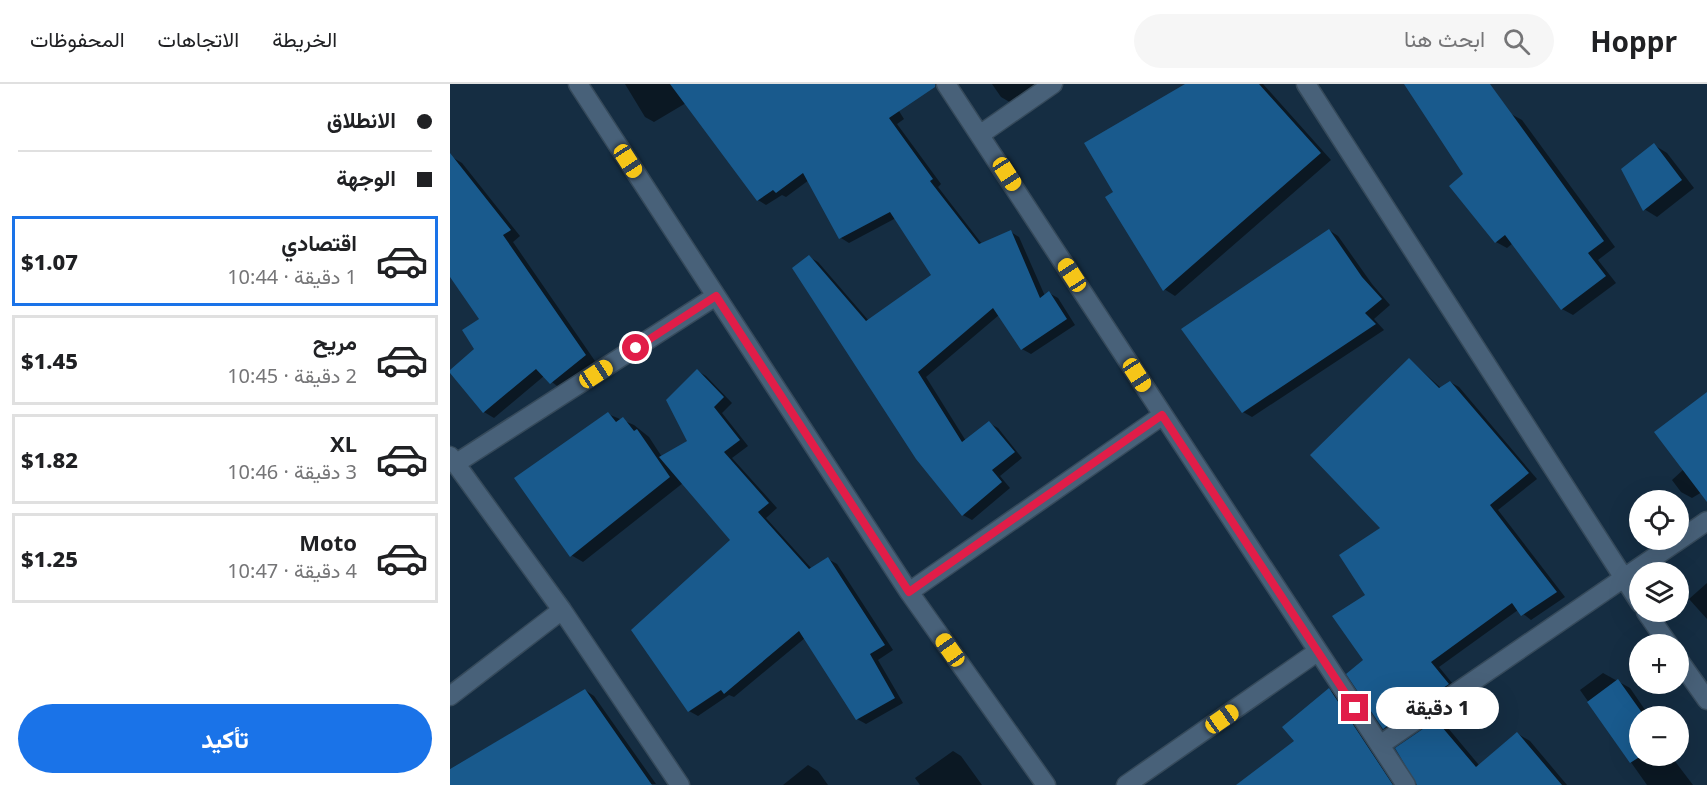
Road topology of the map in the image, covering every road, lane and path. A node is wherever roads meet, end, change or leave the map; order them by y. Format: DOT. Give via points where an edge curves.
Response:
graph roads {
  1 [pos="578,84"];
  2 [pos="946,84"];
  3 [pos="1053,84"];
  4 [pos="1306,84"];
  5 [pos="981,134"];
  6 [pos="716,296"];
  7 [pos="1162,415"];
  8 [pos="453,460"];
  9 [pos="1707,520"];
  10 [pos="1623,579"];
  11 [pos="1629,587"];
  12 [pos="909,592"];
  13 [pos="562,610"];
  14 [pos="1317,652"];
  15 [pos="1689,675"];
  16 [pos="450,696"];
  17 [pos="1707,700"];
  18 [pos="1380,745"];
  19 [pos="680,785"];
  20 [pos="1046,785"];
  21 [pos="1126,785"];
  22 [pos="1406,785"];
  1 -- 6 [label="street"];
  2 -- 5 [label="street"];
  3 -- 5 [label="street"];
  4 -- 10 [label="street"];
  5 -- 7 [label="street"];
  6 -- 8 [label="street"];
  6 -- 12 [label="street"];
  7 -- 12 [label="street"];
  7 -- 14 [label="street"];
  8 -- 13 [label="street"];
  9 -- 10 [label="street"];
  10 -- 11 [label="street"];
  10 -- 18 [label="street"];
  12 -- 20 [label="street"];
  13 -- 16 [label="street"];
  13 -- 19 [label="street"];
  14 -- 18 [label="street"];
  14 -- 21 [label="street"];
  15 -- 17 [label="street"];
  18 -- 22 [label="street"];
}
